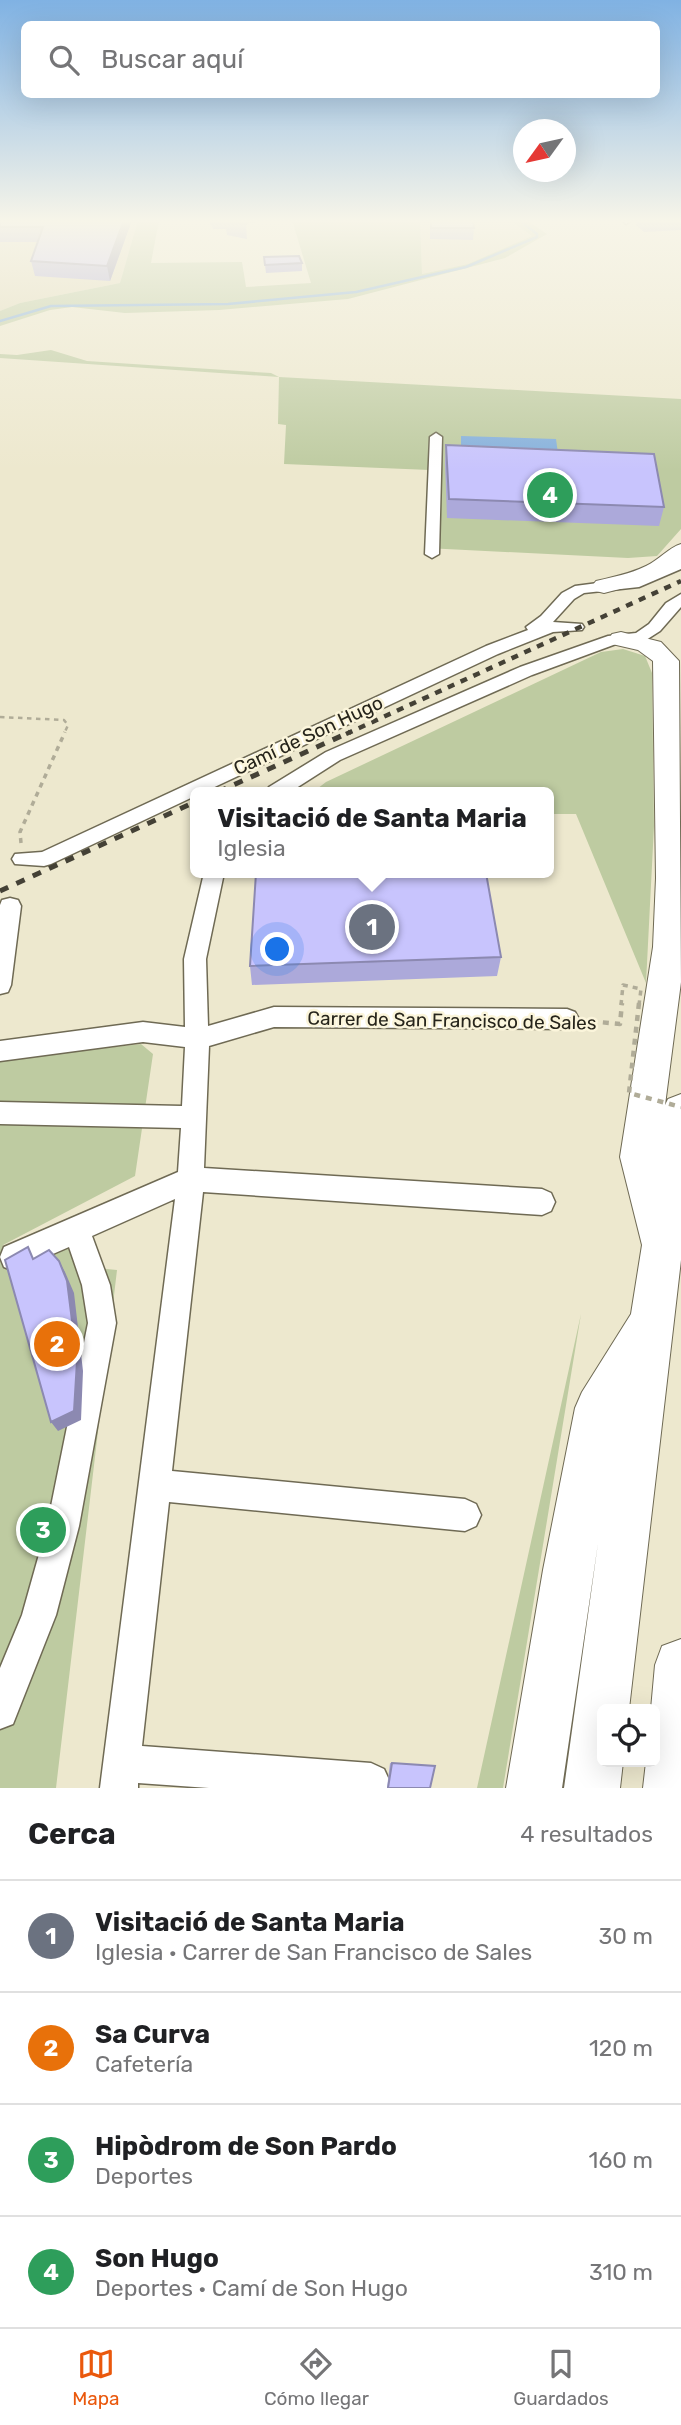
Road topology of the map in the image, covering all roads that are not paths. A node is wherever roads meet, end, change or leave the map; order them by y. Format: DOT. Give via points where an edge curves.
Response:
graph roads {
  1 [pos="436,437"];
  2 [pos="681,551"];
  3 [pos="432,554"];
  4 [pos="681,565"];
  5 [pos="604,586"];
  6 [pos="681,599"];
  7 [pos="564,600"];
  8 [pos="579,628"];
  9 [pos="617,639"];
  10 [pos="492,650"];
  11 [pos="526,671"];
  12 [pos="198,787"];
  13 [pos="284,787"];
  14 [pos="190,791"];
  15 [pos="22,859"];
  16 [pos="213,878"];
  17 [pos="10,906"];
  18 [pos="0,985"];
  19 [pos="567,1019"];
  20 [pos="197,1039"];
  21 [pos="0,1051"];
  22 [pos="681,1109"];
  23 [pos="0,1112"];
  24 [pos="193,1116"];
  25 [pos="191,1180"];
  26 [pos="542,1202"];
  27 [pos="76,1229"];
  28 [pos="662,1250"];
  29 [pos="14,1257"];
  30 [pos="652,1317"];
  31 [pos="157,1485"];
  32 [pos="465,1515"];
  33 [pos="681,1665"];
  34 [pos="0,1712"];
  35 [pos="121,1776"];
  36 [pos="371,1782"];
  37 [pos="534,1788"];
  38 [pos="592,1788"];
  39 [pos="671,1788"];
  1 -- 3 [label="street"];
  2 -- 5 [label="highway" via="634,580"];
  4 -- 5 [label="street" via="639,582"];
  5 -- 7 [label="street" via="580,589"];
  6 -- 9 [label="street" via="648,634"];
  7 -- 8 [label="street" via="566,616"];
  7 -- 10 [label="street" via="547,620"];
  8 -- 9 [label="street"];
  8 -- 10 [label="street, Camí de Son Hugo" via="551,627"];
  8 -- 11 [label="street" via="582,635 576,645"];
  9 -- 11 [label="street"];
  9 -- 28 [label="highway" via="653,647 666,661 672,878 669,947 639,1157"];
  10 -- 12 [label="street, Camí de Son Hugo"];
  11 -- 13 [label="street" via="332,756"];
  14 -- 15 [label="street, Camí de Son Hugo" via="44,859"];
  16 -- 20 [label="street" via="195,958"];
  17 -- 18 [label="street"];
  19 -- 20 [label="street, Carrer de San Francisco de Sales" via="274,1017"];
  20 -- 21 [label="street, Carrer de San Francisco de Sales" via="143,1032"];
  20 -- 24 [label="street"];
  22 -- 28 [label="highway"];
  23 -- 24 [label="street"];
  24 -- 25 [label="street"];
  25 -- 26 [label="street"];
  25 -- 27 [label="street"];
  25 -- 31 [label="street"];
  27 -- 29 [label="street"];
  27 -- 34 [label="street" via="96,1285 102,1322 63,1526 39,1615"];
  28 -- 30 [label="highway"];
  30 -- 37 [label="highway" via="598,1408"];
  30 -- 38 [label="highway"];
  31 -- 32 [label="street"];
  31 -- 35 [label="street"];
  33 -- 39 [label="highway"];
  35 -- 36 [label="street"];
}
